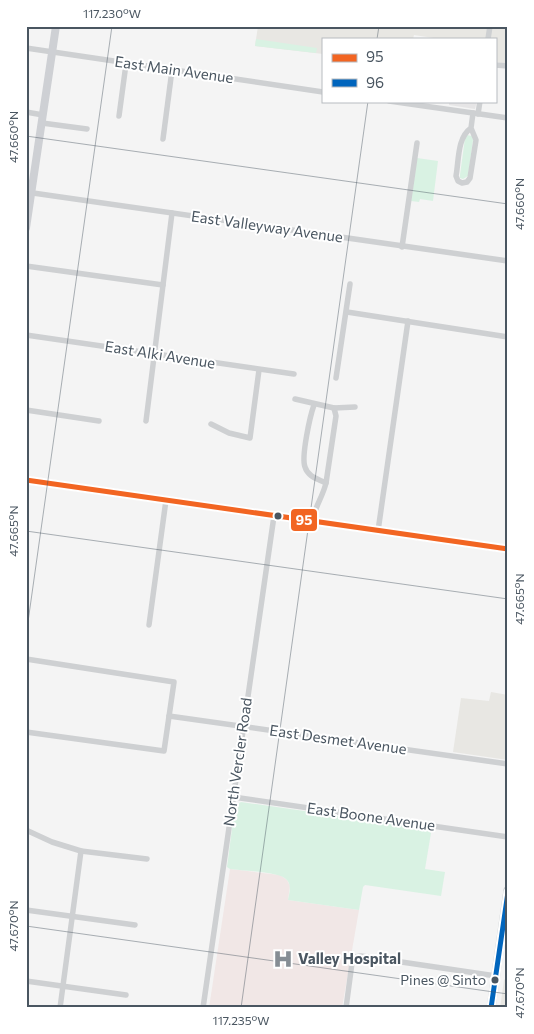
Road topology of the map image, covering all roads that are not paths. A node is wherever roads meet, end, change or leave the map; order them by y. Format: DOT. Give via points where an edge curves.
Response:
graph roads {
  1 [pos="56,26"];
  2 [pos="26,48"];
  3 [pos="53,52"];
  4 [pos="126,64"];
  5 [pos="172,70"];
  6 [pos="322,92"];
  7 [pos="396,102"];
  8 [pos="480,102"];
  9 [pos="26,112"];
  10 [pos="476,114"];
  11 [pos="119,116"];
  12 [pos="508,118"];
  13 [pos="43,119"];
  14 [pos="471,128"];
  15 [pos="87,129"];
  16 [pos="163,139"];
  17 [pos="417,143"];
  18 [pos="29,192"];
  19 [pos="172,213"];
  20 [pos="26,228"];
  21 [pos="402,246"];
  22 [pos="508,261"];
  23 [pos="26,266"];
  24 [pos="350,284"];
  25 [pos="164,285"];
  26 [pos="347,312"];
  27 [pos="408,322"];
  28 [pos="26,335"];
  29 [pos="508,337"];
  30 [pos="154,353"];
  31 [pos="259,370"];
  32 [pos="294,374"];
  33 [pos="336,378"];
  34 [pos="295,399"];
  35 [pos="314,405"];
  36 [pos="355,407"];
  37 [pos="334,408"];
  38 [pos="26,410"];
  39 [pos="99,421"];
  40 [pos="146,421"];
  41 [pos="211,424"];
  42 [pos="26,480"];
  43 [pos="326,483"];
  44 [pos="166,500"];
  45 [pos="274,516"];
  46 [pos="312,521"];
  47 [pos="378,530"];
  48 [pos="508,549"];
  49 [pos="148,625"];
  50 [pos="26,659"];
  51 [pos="169,716"];
  52 [pos="243,726"];
  53 [pos="26,732"];
  54 [pos="508,764"];
  55 [pos="233,797"];
  56 [pos="26,830"];
  57 [pos="508,837"];
  58 [pos="82,851"];
  59 [pos="147,859"];
  60 [pos="508,890"];
  61 [pos="26,910"];
  62 [pos="72,917"];
  63 [pos="135,925"];
  64 [pos="496,976"];
  65 [pos="26,981"];
  66 [pos="63,986"];
  67 [pos="126,995"];
  68 [pos="60,1008"];
  69 [pos="203,1008"];
  70 [pos="346,1008"];
  71 [pos="491,1008"];
  1 -- 3 [label="main road"];
  2 -- 3 [label="street, East Main Avenue"];
  3 -- 4 [label="street, East Main Avenue"];
  3 -- 13 [label="main road"];
  4 -- 5 [label="street, East Main Avenue"];
  4 -- 11 [label="street"];
  5 -- 6 [label="street, East Main Avenue"];
  5 -- 16 [label="street"];
  7 -- 10 [label="street"];
  8 -- 10 [label="street"];
  9 -- 13 [label="street"];
  10 -- 12 [label="street"];
  10 -- 14 [label="street"];
  13 -- 15 [label="street"];
  13 -- 18 [label="main road"];
  14 -- 14 [label="street" via="476,140 470,178 462,183 456,176 462,138"];
  17 -- 21 [label="street"];
  18 -- 19 [label="street, East Valleyway Avenue"];
  18 -- 20 [label="main road"];
  19 -- 21 [label="street, East Valleyway Avenue"];
  19 -- 25 [label="street"];
  21 -- 22 [label="street, East Valleyway Avenue"];
  23 -- 25 [label="street"];
  24 -- 26 [label="street"];
  25 -- 30 [label="street"];
  26 -- 27 [label="street"];
  26 -- 33 [label="street"];
  27 -- 29 [label="street"];
  27 -- 47 [label="street"];
  28 -- 30 [label="street, East Alki Avenue"];
  30 -- 31 [label="street, East Alki Avenue"];
  30 -- 40 [label="street"];
  31 -- 32 [label="street, East Alki Avenue"];
  31 -- 41 [label="street" via="250,438"];
  34 -- 35 [label="street"];
  35 -- 37 [label="street"];
  35 -- 43 [label="street" via="305,467 311,476"];
  36 -- 37 [label="street"];
  37 -- 43 [label="street" via="336,416"];
  38 -- 39 [label="street"];
  42 -- 44 [label="main road"];
  43 -- 46 [label="street"];
  44 -- 45 [label="main road"];
  44 -- 49 [label="street"];
  45 -- 46 [label="main road"];
  45 -- 52 [label="street, North Vercler Road"];
  46 -- 47 [label="main road"];
  47 -- 48 [label="main road"];
  50 -- 51 [label="street" via="174,682"];
  51 -- 52 [label="street, East Desmet Avenue"];
  51 -- 53 [label="street" via="164,751"];
  52 -- 54 [label="street, East Desmet Avenue"];
  52 -- 55 [label="street, North Vercler Road"];
  55 -- 57 [label="street, East Boone Avenue"];
  55 -- 69 [label="street, North Vercler Road"];
  56 -- 58 [label="street"];
  58 -- 59 [label="street"];
  58 -- 62 [label="street"];
  60 -- 64 [label="main road"];
  61 -- 62 [label="street"];
  62 -- 63 [label="street"];
  62 -- 66 [label="street"];
  64 -- 70 [label="street" via="355,957"];
  64 -- 71 [label="main road"];
  65 -- 66 [label="street"];
  66 -- 67 [label="street"];
  66 -- 68 [label="street"];
}
